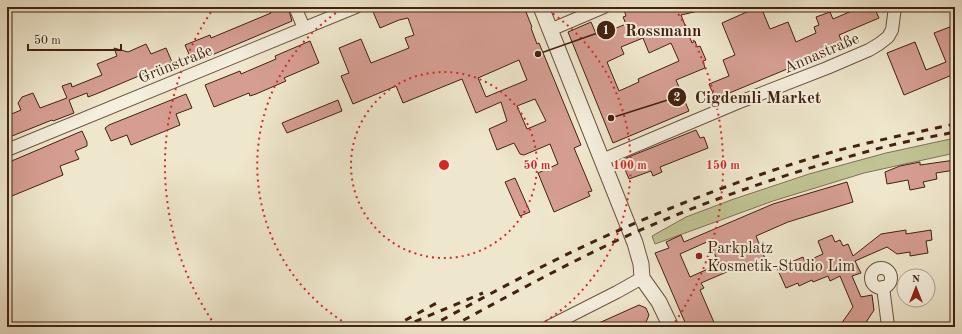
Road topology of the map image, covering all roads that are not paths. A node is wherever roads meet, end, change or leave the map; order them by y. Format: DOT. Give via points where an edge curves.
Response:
graph roads {
  1 [pos="295,7"];
  2 [pos="356,7"];
  3 [pos="541,7"];
  4 [pos="604,7"];
  5 [pos="895,7"];
  6 [pos="304,28"];
  7 [pos="550,30"];
  8 [pos="7,150"];
  9 [pos="602,160"];
  10 [pos="642,278"];
  11 [pos="883,287"];
  12 [pos="548,327"];
  13 [pos="671,327"];
  14 [pos="887,327"];
  1 -- 6 [label="street"];
  2 -- 6 [label="street, Grünstraße"];
  3 -- 7 [label="street"];
  4 -- 7 [label="street"];
  5 -- 9 [label="street, Annastraße" via="892,30 888,37 869,50"];
  6 -- 8 [label="street, Grünstraße"];
  7 -- 9 [label="street"];
  9 -- 10 [label="street" via="635,243"];
  10 -- 12 [label="street"];
  10 -- 13 [label="street" via="659,302"];
  11 -- 14 [label="street"];
}
